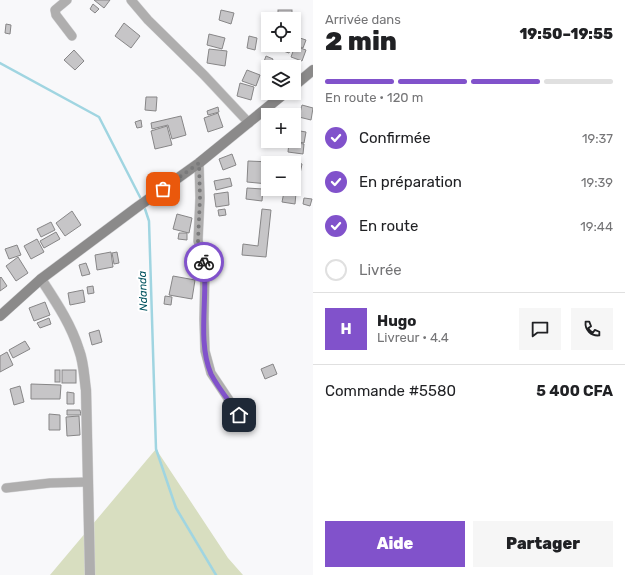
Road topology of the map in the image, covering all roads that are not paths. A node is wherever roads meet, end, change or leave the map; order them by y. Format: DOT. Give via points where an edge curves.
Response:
graph roads {
  1 [pos="67,0"];
  2 [pos="131,0"];
  3 [pos="72,36"];
  4 [pos="313,70"];
  5 [pos="301,80"];
  6 [pos="277,100"];
  7 [pos="249,123"];
  8 [pos="199,163"];
  9 [pos="42,279"];
  10 [pos="0,316"];
  11 [pos="239,415"];
  12 [pos="88,482"];
  13 [pos="6,488"];
  14 [pos="90,575"];
  1 -- 3 [label="street" via="55,10"];
  2 -- 7 [label="street"];
  4 -- 5 [label="main road"];
  6 -- 7 [label="main road"];
  7 -- 8 [label="main road"];
  8 -- 9 [label="main road"];
  8 -- 11 [label="street" via="198,241 205,269 206,351 211,373"];
  9 -- 10 [label="main road"];
  9 -- 12 [label="street" via="72,332 84,368"];
  12 -- 13 [label="street"];
  12 -- 14 [label="street"];
}
